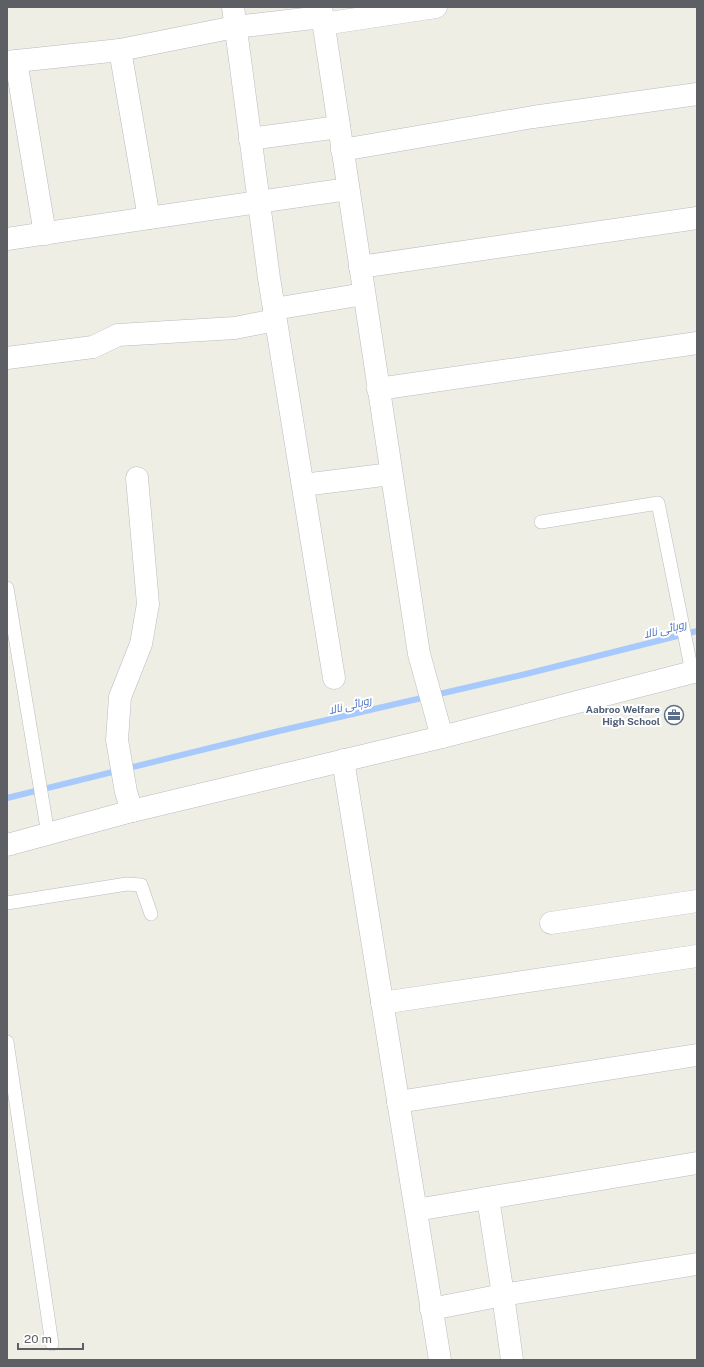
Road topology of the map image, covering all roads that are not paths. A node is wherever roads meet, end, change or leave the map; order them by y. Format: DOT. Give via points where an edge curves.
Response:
graph roads {
  1 [pos="436,7"];
  2 [pos="322,16"];
  3 [pos="234,17"];
  4 [pos="120,50"];
  5 [pos="11,62"];
  6 [pos="697,94"];
  7 [pos="339,128"];
  8 [pos="250,139"];
  9 [pos="342,150"];
  10 [pos="348,189"];
  11 [pos="259,202"];
  12 [pos="149,218"];
  13 [pos="697,218"];
  14 [pos="45,234"];
  15 [pos="7,240"];
  16 [pos="360,267"];
  17 [pos="364,294"];
  18 [pos="274,314"];
  19 [pos="697,343"];
  20 [pos="7,358"];
  21 [pos="378,389"];
  22 [pos="391,474"];
  23 [pos="137,478"];
  24 [pos="303,485"];
  25 [pos="541,522"];
  26 [pos="7,588"];
  27 [pos="693,669"];
  28 [pos="334,678"];
  29 [pos="439,731"];
  30 [pos="343,760"];
  31 [pos="129,802"];
  32 [pos="47,828"];
  33 [pos="7,845"];
  34 [pos="697,901"];
  35 [pos="7,904"];
  36 [pos="151,914"];
  37 [pos="551,923"];
  38 [pos="697,956"];
  39 [pos="382,1003"];
  40 [pos="7,1042"];
  41 [pos="697,1055"];
  42 [pos="398,1102"];
  43 [pos="697,1163"];
  44 [pos="488,1198"];
  45 [pos="416,1210"];
  46 [pos="697,1264"];
  47 [pos="503,1295"];
  48 [pos="432,1309"];
  49 [pos="52,1344"];
  50 [pos="440,1360"];
  51 [pos="512,1360"];
  1 -- 2 [label="street"];
  2 -- 3 [label="street"];
  2 -- 7 [label="street"];
  3 -- 4 [label="street"];
  3 -- 8 [label="street"];
  4 -- 5 [label="street"];
  4 -- 12 [label="street"];
  5 -- 14 [label="street"];
  6 -- 9 [label="street" via="533,117"];
  7 -- 8 [label="street"];
  7 -- 9 [label="street"];
  8 -- 11 [label="street"];
  9 -- 10 [label="street"];
  10 -- 11 [label="street"];
  10 -- 16 [label="street"];
  11 -- 12 [label="street"];
  11 -- 18 [label="street"];
  12 -- 14 [label="street"];
  13 -- 16 [label="street"];
  14 -- 15 [label="street"];
  16 -- 17 [label="street"];
  17 -- 18 [label="street"];
  17 -- 21 [label="street"];
  18 -- 20 [label="street" via="235,328 118,335 93,347"];
  18 -- 24 [label="street"];
  19 -- 21 [label="street"];
  21 -- 22 [label="street"];
  22 -- 24 [label="street"];
  22 -- 29 [label="street" via="419,654"];
  23 -- 31 [label="street" via="148,604 141,644 120,697 117,740"];
  24 -- 28 [label="street"];
  25 -- 27 [label="lane" via="658,503"];
  26 -- 32 [label="lane"];
  27 -- 29 [label="street"];
  29 -- 30 [label="street"];
  30 -- 31 [label="street"];
  30 -- 39 [label="street"];
  31 -- 32 [label="street"];
  32 -- 33 [label="street"];
  34 -- 37 [label="street"];
  35 -- 36 [label="lane" via="127,884 141,885"];
  38 -- 39 [label="street"];
  39 -- 42 [label="street"];
  40 -- 49 [label="lane"];
  41 -- 42 [label="street"];
  42 -- 45 [label="street"];
  43 -- 44 [label="street"];
  44 -- 45 [label="street"];
  44 -- 47 [label="street"];
  45 -- 48 [label="street"];
  46 -- 47 [label="street"];
  47 -- 48 [label="street"];
  47 -- 51 [label="street"];
  48 -- 50 [label="street"];
}
